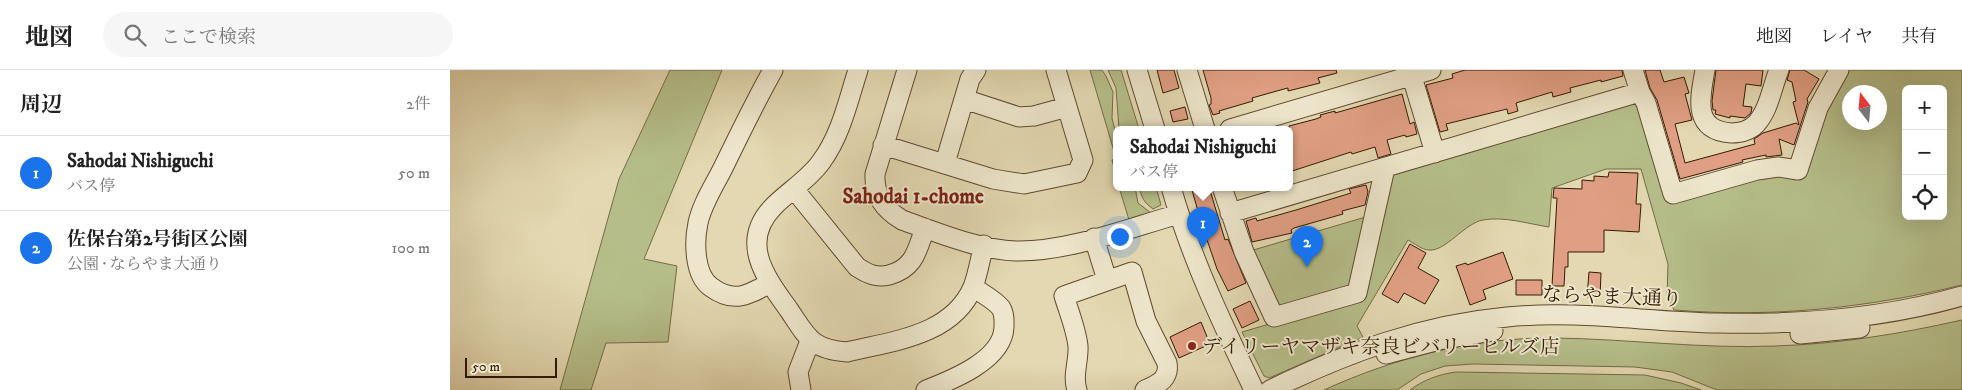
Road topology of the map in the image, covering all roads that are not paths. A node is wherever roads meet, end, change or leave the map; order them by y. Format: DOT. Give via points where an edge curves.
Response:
graph roads {
  1 [pos="773,70"];
  2 [pos="858,70"];
  3 [pos="907,70"];
  4 [pos="976,70"];
  5 [pos="1056,70"];
  6 [pos="1137,70"];
  7 [pos="1187,70"];
  8 [pos="1430,70"];
  9 [pos="1634,70"];
  10 [pos="1705,70"];
  11 [pos="1779,70"];
  12 [pos="1839,70"];
  13 [pos="1411,73"];
  14 [pos="1640,92"];
  15 [pos="964,100"];
  16 [pos="1067,107"];
  17 [pos="1153,126"];
  18 [pos="1203,126"];
  19 [pos="1240,126"];
  20 [pos="884,146"];
  21 [pos="1435,153"];
  22 [pos="945,163"];
  23 [pos="1385,168"];
  24 [pos="794,189"];
  25 [pos="1172,191"];
  26 [pos="1223,191"];
  27 [pos="1230,213"];
  28 [pos="1179,214"];
  29 [pos="925,228"];
  30 [pos="1094,238"];
  31 [pos="984,245"];
  32 [pos="1106,280"];
  33 [pos="770,283"];
  34 [pos="973,287"];
  35 [pos="1962,296"];
  36 [pos="1962,309"];
  37 [pos="810,341"];
  38 [pos="800,390"];
  39 [pos="926,390"];
  40 [pos="1077,390"];
  41 [pos="1146,390"];
  42 [pos="1254,390"];
  43 [pos="1270,390"];
  44 [pos="1300,390"];
  1 -- 33 [label="street" via="702,208 696,241 701,273 709,286 724,295 744,296"];
  2 -- 24 [label="street" via="830,148 820,164"];
  3 -- 20 [label="street"];
  4 -- 15 [label="street"];
  5 -- 16 [label="street"];
  6 -- 17 [label="street"];
  7 -- 18 [label="street"];
  8 -- 13 [label="street"];
  9 -- 14 [label="street"];
  10 -- 11 [label="street" via="1700,100 1705,121 1711,128 1736,133 1746,131 1763,115"];
  12 -- 14 [label="street" via="1818,108 1798,170 1762,169 1673,194 1646,102"];
  13 -- 19 [label="street"];
  13 -- 21 [label="street"];
  14 -- 21 [label="street"];
  15 -- 16 [label="street" via="1019,117"];
  15 -- 22 [label="street"];
  16 -- 22 [label="street" via="1083,160 1076,173 1024,184 993,179"];
  20 -- 22 [label="street"];
  20 -- 29 [label="street" via="875,174 882,204 902,220"];
  21 -- 23 [label="street"];
  23 -- 27 [label="street"];
  23 -- 27 [label="street" via="1357,293 1274,317"];
  24 -- 29 [label="street" via="857,267 870,275 881,277 908,267"];
  24 -- 33 [label="street" via="764,218 756,240 758,256"];
  25 -- 28 [label="street"];
  26 -- 27 [label="street"];
  28 -- 30 [label="street"];
  28 -- 42 [label="street" via="1216,313"];
  29 -- 31 [label="street"];
  30 -- 31 [label="street" via="1057,248 1015,251"];
  30 -- 32 [label="street"];
  31 -- 34 [label="street"];
  32 -- 40 [label="street" via="1064,296 1077,341"];
  32 -- 41 [label="street" via="1132,272 1146,321 1168,363 1166,378"];
  33 -- 37 [label="street"];
  34 -- 37 [label="street" via="957,311 928,331 847,352"];
  34 -- 39 [label="street" via="1000,306 1004,315 1004,334 996,348 978,364 956,379"];
  35 -- 43 [label="street, ならやま大通り" via="1906,309 1790,323 1718,323 1559,314 1465,322 1417,332 1356,351"];
  36 -- 44 [label="street, ならやま大通り" via="1875,326 1781,335 1705,336 1562,327 1486,331 1381,356"];
  37 -- 38 [label="street" via="798,372"];
}
